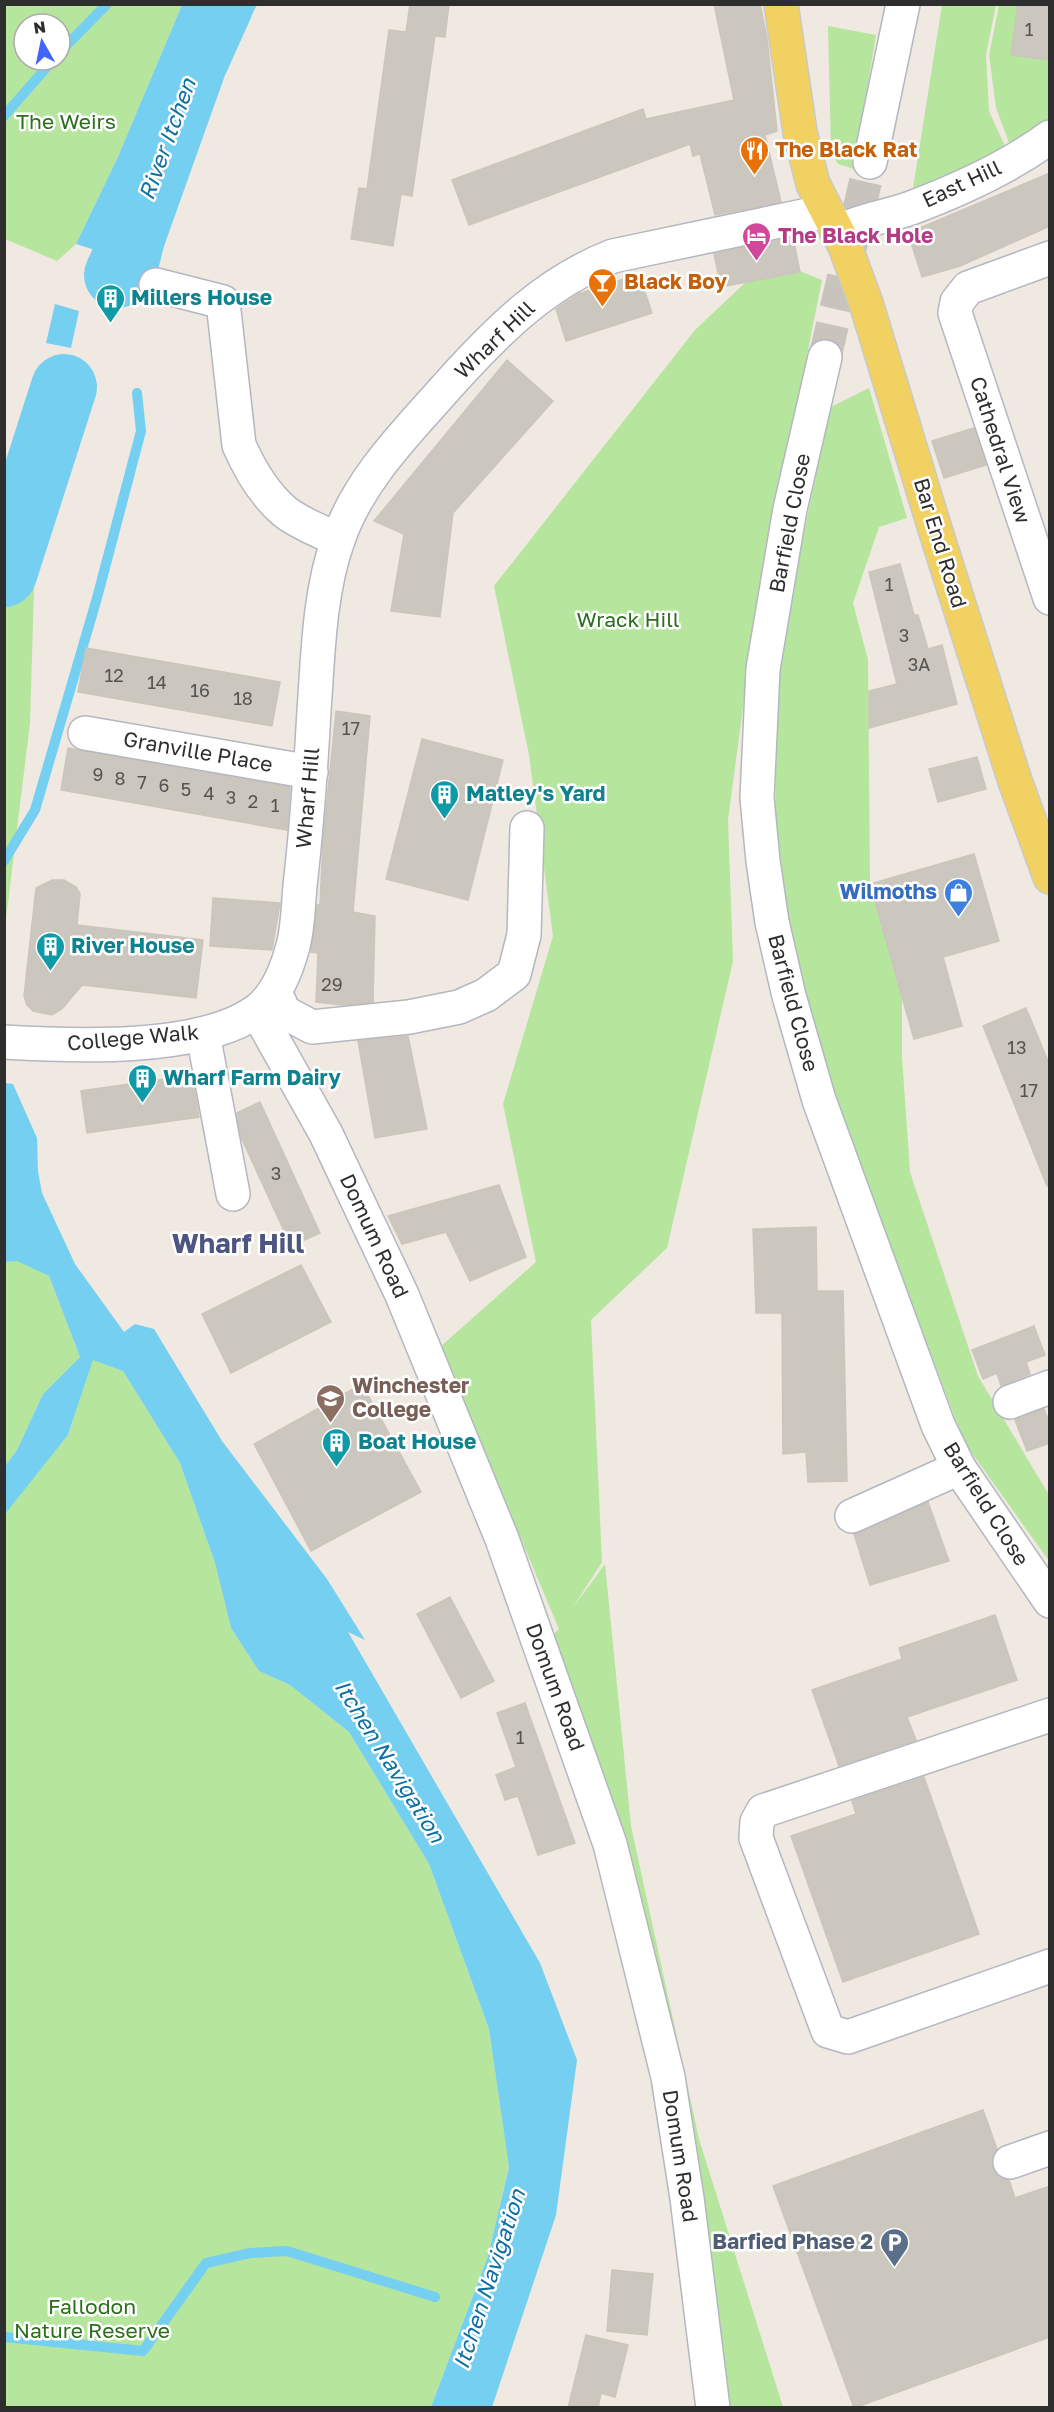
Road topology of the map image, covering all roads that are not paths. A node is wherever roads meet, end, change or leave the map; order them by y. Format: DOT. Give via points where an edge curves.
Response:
graph roads {
  1 [pos="781,4"];
  2 [pos="903,4"];
  3 [pos="1050,137"];
  4 [pos="870,162"];
  5 [pos="832,221"];
  6 [pos="1050,258"];
  7 [pos="156,285"];
  8 [pos="825,357"];
  9 [pos="338,540"];
  10 [pos="1050,598"];
  11 [pos="85,733"];
  12 [pos="311,772"];
  13 [pos="527,828"];
  14 [pos="1050,877"];
  15 [pos="266,1001"];
  16 [pos="203,1034"];
  17 [pos="4,1042"];
  18 [pos="234,1194"];
  19 [pos="1050,1387"];
  20 [pos="1010,1402"];
  21 [pos="958,1468"];
  22 [pos="852,1516"];
  23 [pos="1050,1601"];
  24 [pos="1050,1715"];
  25 [pos="1050,1966"];
  26 [pos="1050,2148"];
  27 [pos="1011,2163"];
  28 [pos="713,2408"];
  1 -- 5 [label="main road, Bar End Road" via="804,154 813,184"];
  2 -- 4 [label="street"];
  3 -- 5 [label="street, East Hill" via="976,181 908,208 850,225"];
  5 -- 9 [label="street, Wharf Hill" via="613,256 587,266 540,296 503,327 384,458 355,502"];
  5 -- 14 [label="main road, Bar End Road" via="866,303 945,562"];
  6 -- 10 [label="street, Cathedral View" via="968,288 957,302 955,313"];
  7 -- 9 [label="street" via="223,302 237,434 248,465 264,491 285,512"];
  8 -- 21 [label="street, Barfield Close" via="790,509 763,669 757,798 763,861 789,996 819,1100 938,1425"];
  9 -- 12 [label="street, Wharf Hill" via="322,619"];
  11 -- 12 [label="street, Granville Place"];
  12 -- 15 [label="street, Wharf Hill" via="293,944"];
  13 -- 15 [label="street" via="524,935 514,974 486,995 459,1006 409,1017 312,1027"];
  15 -- 16 [label="street, College Walk" via="231,1024"];
  15 -- 28 [label="street, Domum Road" via="402,1295 502,1539 610,1844 668,2077"];
  16 -- 17 [label="street, College Walk" via="68,1046"];
  16 -- 18 [label="street"];
  19 -- 20 [label="street"];
  21 -- 22 [label="street"];
  21 -- 23 [label="street, Barfield Close"];
  24 -- 25 [label="street" via="763,1811 757,1822 756,1838 828,2031 848,2037"];
  26 -- 27 [label="street"];
}
